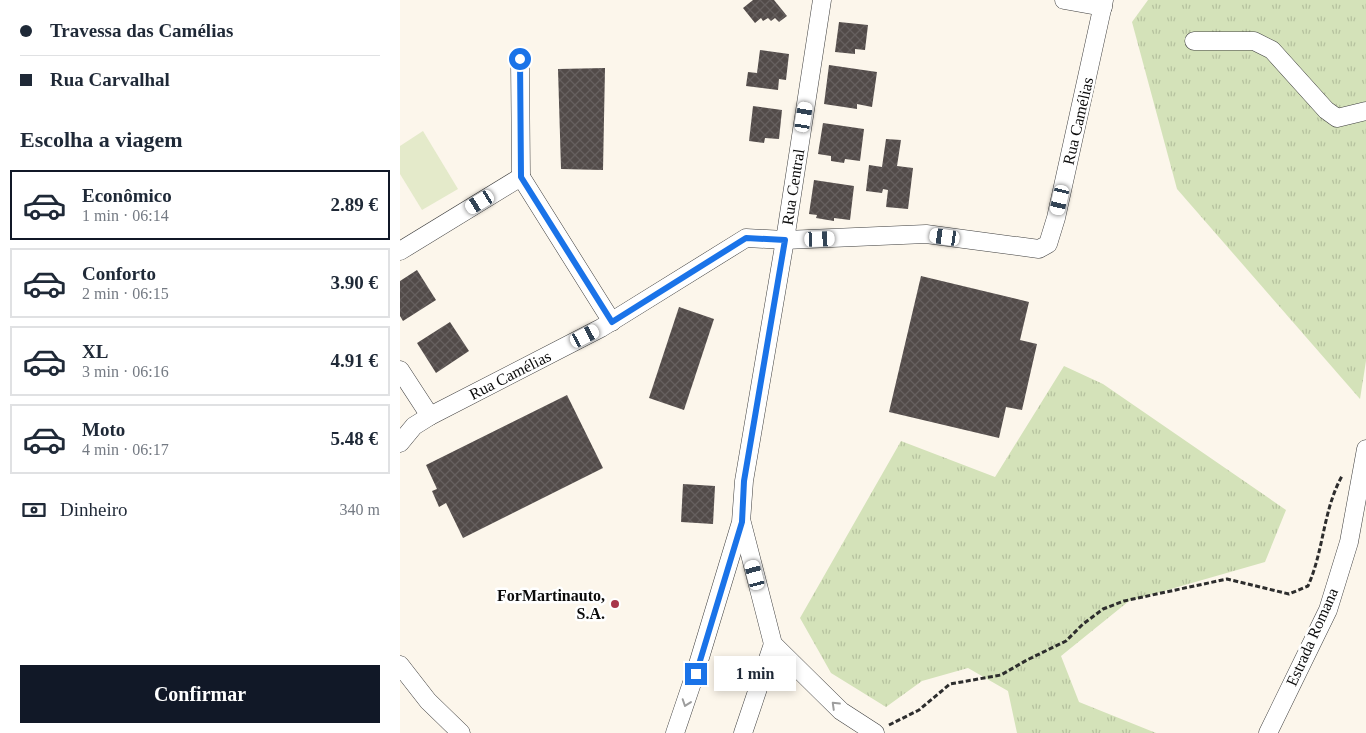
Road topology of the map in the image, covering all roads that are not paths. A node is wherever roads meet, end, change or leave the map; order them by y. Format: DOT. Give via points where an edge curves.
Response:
graph roads {
  1 [pos="822,0"];
  2 [pos="1064,0"];
  3 [pos="1104,4"];
  4 [pos="1194,40"];
  5 [pos="520,59"];
  6 [pos="1366,111"];
  7 [pos="521,177"];
  8 [pos="785,240"];
  9 [pos="400,251"];
  10 [pos="612,322"];
  11 [pos="400,370"];
  12 [pos="430,416"];
  13 [pos="400,443"];
  14 [pos="1365,456"];
  15 [pos="742,522"];
  16 [pos="773,644"];
  17 [pos="400,665"];
  18 [pos="867,730"];
  19 [pos="461,733"];
  20 [pos="675,733"];
  21 [pos="743,733"];
  22 [pos="1268,733"];
  1 -- 8 [label="street, Rua Central"];
  2 -- 3 [label="street, Rua Camélias"];
  3 -- 8 [label="street, Rua Camélias" via="1048,244 1039,249 926,234"];
  4 -- 6 [label="street" via="1254,41 1272,50 1337,118"];
  5 -- 7 [label="street"];
  7 -- 9 [label="street"];
  7 -- 10 [label="street"];
  8 -- 10 [label="street, Rua Camélias" via="746,238"];
  8 -- 15 [label="street, Rua Central" via="744,481"];
  10 -- 12 [label="street, Rua Camélias"];
  11 -- 12 [label="street"];
  12 -- 13 [label="street, Rua Camélias" via="414,426"];
  14 -- 22 [label="street, Estrada Romana" via="1349,542 1328,610"];
  15 -- 16 [label="street"];
  15 -- 20 [label="street, one-way"];
  18 -- 16 [label="street, one-way" via="841,711"];
  16 -- 21 [label="street"];
  17 -- 19 [label="street" via="428,701"];
}
